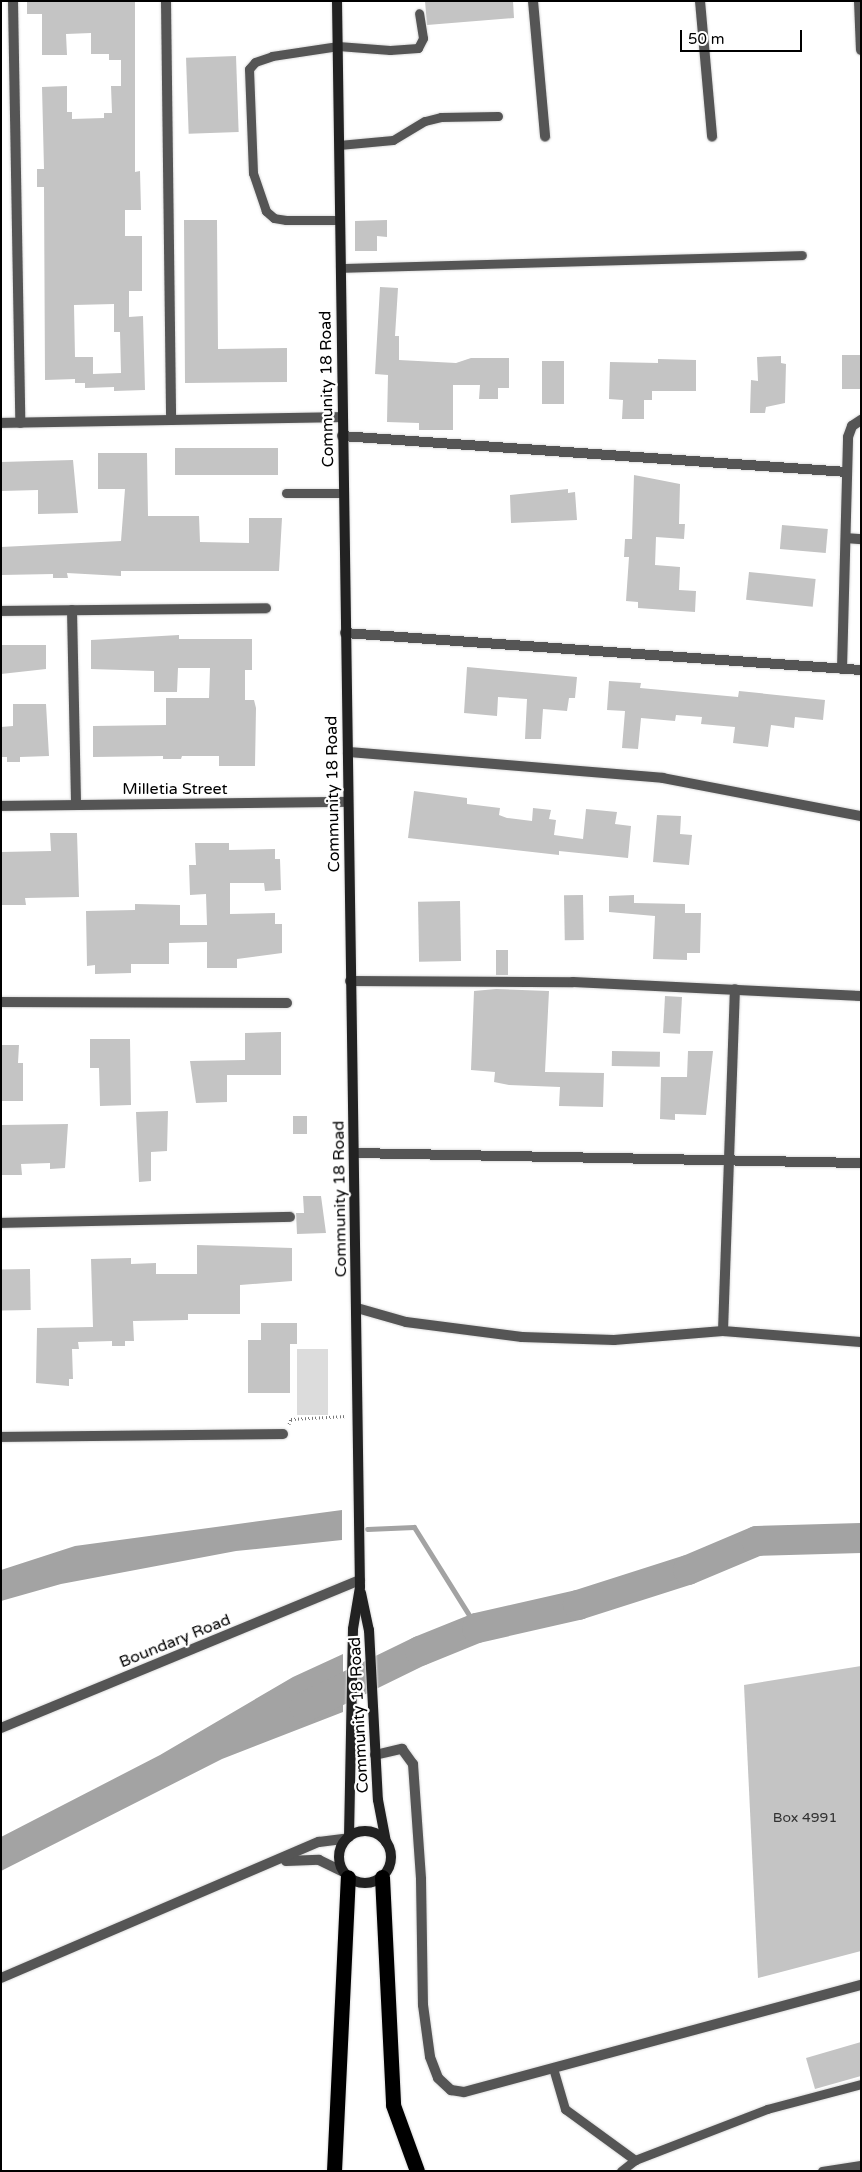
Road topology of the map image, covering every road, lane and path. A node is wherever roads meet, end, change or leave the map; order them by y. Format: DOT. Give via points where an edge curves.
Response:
graph roads {
  1 [pos="13,1"];
  2 [pos="166,1"];
  3 [pos="338,1"];
  4 [pos="533,1"];
  5 [pos="700,1"];
  6 [pos="859,1"];
  7 [pos="419,13"];
  8 [pos="338,46"];
  9 [pos="861,50"];
  10 [pos="498,116"];
  11 [pos="545,136"];
  12 [pos="712,136"];
  13 [pos="339,145"];
  14 [pos="340,220"];
  15 [pos="802,255"];
  16 [pos="340,268"];
  17 [pos="342,418"];
  18 [pos="171,420"];
  19 [pos="861,420"];
  20 [pos="1,423"];
  21 [pos="20,423"];
  22 [pos="342,436"];
  23 [pos="847,472"];
  24 [pos="286,493"];
  25 [pos="343,493"];
  26 [pos="846,538"];
  27 [pos="861,539"];
  28 [pos="266,608"];
  29 [pos="72,610"];
  30 [pos="1,612"];
  31 [pos="345,633"];
  32 [pos="842,669"];
  33 [pos="861,670"];
  34 [pos="348,752"];
  35 [pos="348,802"];
  36 [pos="76,805"];
  37 [pos="1,806"];
  38 [pos="861,816"];
  39 [pos="350,981"];
  40 [pos="736,989"];
  41 [pos="861,996"];
  42 [pos="1,1002"];
  43 [pos="287,1004"];
  44 [pos="354,1153"];
  45 [pos="732,1160"];
  46 [pos="861,1163"];
  47 [pos="290,1217"];
  48 [pos="1,1223"];
  49 [pos="357,1308"];
  50 [pos="723,1331"];
  51 [pos="861,1342"];
  52 [pos="357,1416"];
  53 [pos="283,1434"];
  54 [pos="1,1437"];
  55 [pos="360,1583"];
  56 [pos="1,1728"];
  57 [pos="375,1755"];
  58 [pos="347,1838"];
  59 [pos="386,1842"];
  60 [pos="272,1864"];
  61 [pos="346,1875"];
  62 [pos="382,1877"];
  63 [pos="1,1978"];
  64 [pos="861,1985"];
  65 [pos="553,2068"];
  66 [pos="861,2084"];
  67 [pos="635,2160"];
  68 [pos="861,2165"];
  69 [pos="334,2171"];
  70 [pos="417,2171"];
  71 [pos="622,2171"];
  72 [pos="822,2171"];
  1 -- 21 [label="street"];
  2 -- 18 [label="street"];
  3 -- 8 [label="main road, Community 18 Road"];
  4 -- 11 [label="street"];
  5 -- 12 [label="street"];
  6 -- 9 [label="street"];
  7 -- 8 [label="lane" via="423,38 418,48 390,50"];
  8 -- 13 [label="main road, Community 18 Road"];
  8 -- 14 [label="lane" via="272,56 254,62 249,70 253,173 266,211 274,218 286,220"];
  10 -- 13 [label="lane" via="441,117 424,121 393,140"];
  13 -- 14 [label="main road, Community 18 Road"];
  14 -- 16 [label="main road, Community 18 Road"];
  15 -- 16 [label="lane"];
  16 -- 17 [label="main road, Community 18 Road"];
  17 -- 18 [label="street"];
  17 -- 22 [label="main road, Community 18 Road"];
  18 -- 21 [label="street"];
  19 -- 23 [label="street" via="852,426 848,437"];
  20 -- 21 [label="street"];
  22 -- 23 [label="street"];
  22 -- 25 [label="main road, Community 18 Road"];
  23 -- 26 [label="street"];
  24 -- 25 [label="lane"];
  25 -- 31 [label="main road, Community 18 Road"];
  26 -- 27 [label="street"];
  26 -- 32 [label="street"];
  28 -- 29 [label="street"];
  29 -- 30 [label="street"];
  29 -- 36 [label="street"];
  31 -- 32 [label="street"];
  31 -- 34 [label="main road, Community 18 Road"];
  32 -- 33 [label="street"];
  34 -- 35 [label="main road, Community 18 Road"];
  34 -- 38 [label="street" via="663,778"];
  35 -- 36 [label="street, Milletia Street"];
  35 -- 39 [label="main road, Community 18 Road"];
  36 -- 37 [label="street, Milletia Street"];
  39 -- 40 [label="street" via="573,982"];
  39 -- 44 [label="main road, Community 18 Road"];
  40 -- 41 [label="street"];
  40 -- 45 [label="street"];
  42 -- 43 [label="street"];
  44 -- 45 [label="street"];
  44 -- 49 [label="main road, Community 18 Road"];
  45 -- 46 [label="street"];
  45 -- 50 [label="street"];
  47 -- 48 [label="street"];
  49 -- 50 [label="street" via="415,1324 522,1337 614,1340"];
  49 -- 52 [label="main road, Community 18 Road"];
  50 -- 51 [label="street"];
  52 -- 53 [label="path" via="291,1419"];
  52 -- 55 [label="main road, Community 18 Road"];
  53 -- 54 [label="street"];
  55 -- 56 [label="street, Boundary Road"];
  55 -- 57 [label="main road, Community 18 Road" via="369,1630"];
  55 -- 58 [label="main road, Community 18 Road" via="353,1629"];
  57 -- 59 [label="main road, Community 18 Road"];
  57 -- 65 [label="street" via="402,1749 413,1764 421,1879 423,2005 430,2057 438,2078 451,2090 464,2092"];
  58 -- 59 [label="main road" via="366,1831"];
  58 -- 60 [label="street" via="319,1842"];
  58 -- 61 [label="main road" via="339,1860"];
  59 -- 62 [label="main road" via="391,1857"];
  60 -- 61 [label="street" via="309,1858"];
  60 -- 63 [label="street"];
  61 -- 62 [label="main road" via="367,1883"];
  61 -- 69 [label="highway"];
  62 -- 70 [label="highway" via="394,2105"];
  64 -- 65 [label="street"];
  65 -- 67 [label="lane" via="565,2109"];
  66 -- 67 [label="lane" via="778,2105"];
  67 -- 71 [label="lane"];
  68 -- 72 [label="lane"];
}
